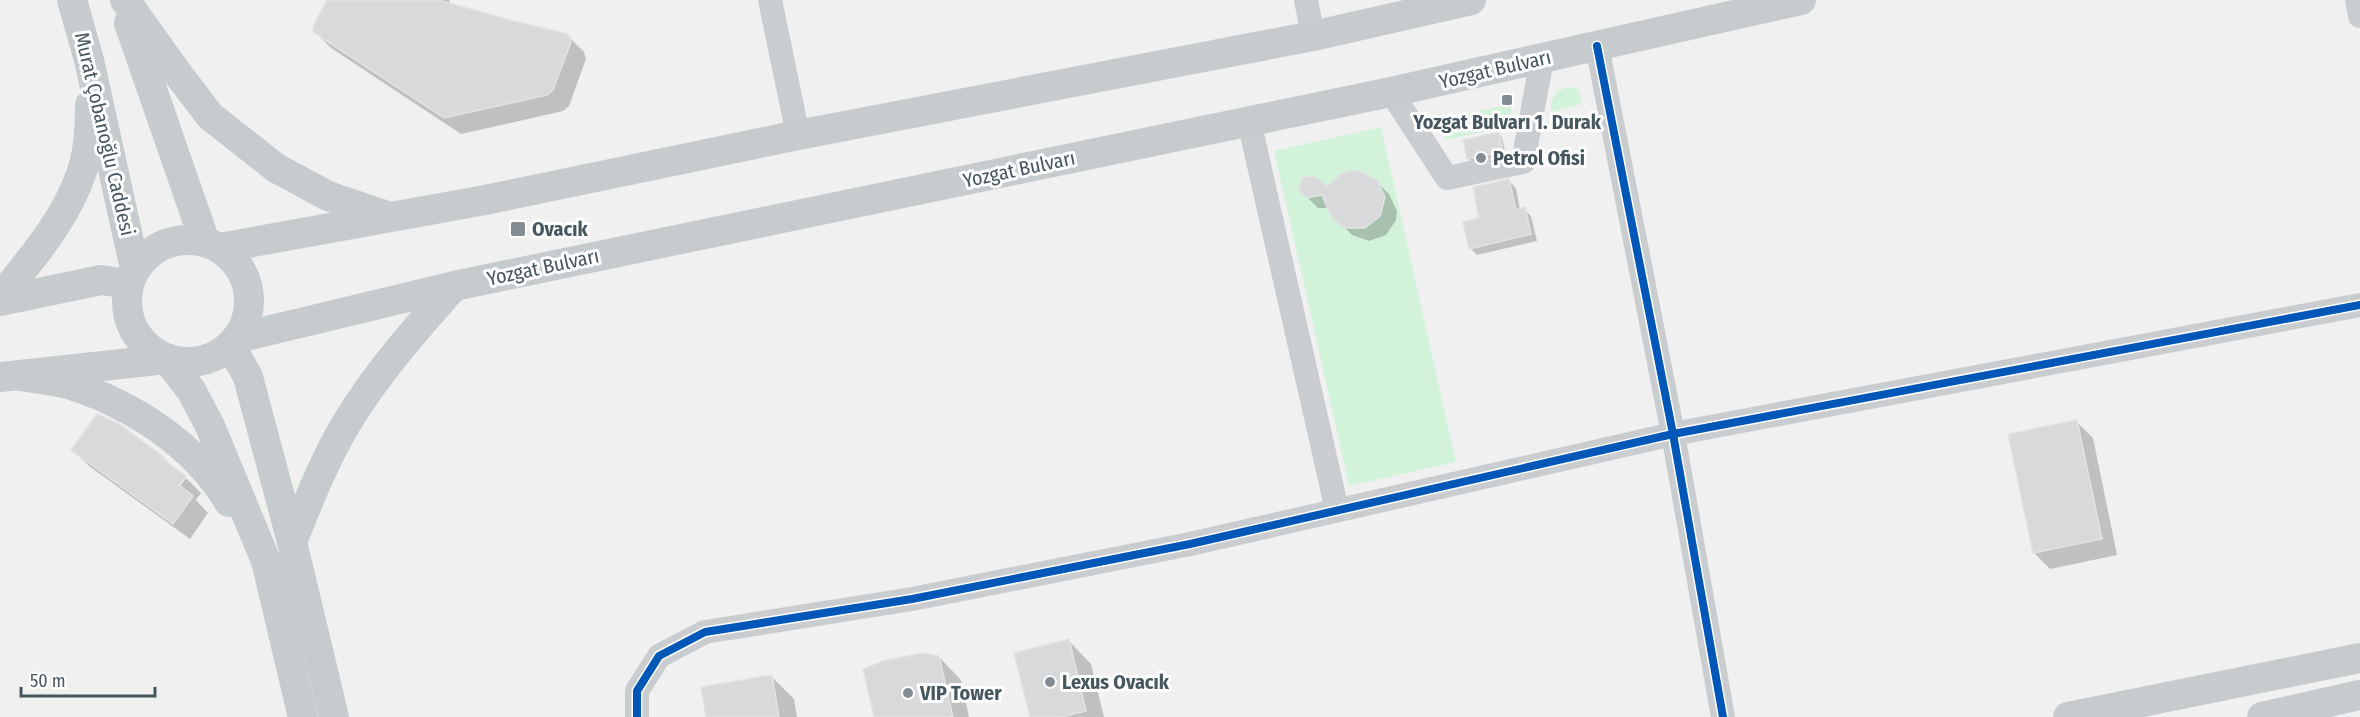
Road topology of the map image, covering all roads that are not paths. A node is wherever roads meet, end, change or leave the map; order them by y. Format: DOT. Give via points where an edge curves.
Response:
graph roads {
  1 [pos="72,0"];
  2 [pos="123,0"];
  3 [pos="770,0"];
  4 [pos="1306,0"];
  5 [pos="1471,0"];
  6 [pos="1801,0"];
  7 [pos="2356,0"];
  8 [pos="2360,16"];
  9 [pos="1313,36"];
  10 [pos="1597,46"];
  11 [pos="1542,58"];
  12 [pos="89,60"];
  13 [pos="1391,92"];
  14 [pos="1249,122"];
  15 [pos="798,135"];
  16 [pos="390,217"];
  17 [pos="213,245"];
  18 [pos="132,276"];
  19 [pos="454,286"];
  20 [pos="0,300"];
  21 [pos="2360,305"];
  22 [pos="234,342"];
  23 [pos="167,359"];
  24 [pos="11,377"];
  25 [pos="1673,434"];
  26 [pos="1337,510"];
  27 [pos="291,542"];
  28 [pos="266,561"];
  29 [pos="2360,658"];
  30 [pos="2360,695"];
  31 [pos="303,717"];
  32 [pos="334,717"];
  33 [pos="637,717"];
  34 [pos="1723,717"];
  35 [pos="2068,717"];
  36 [pos="2262,717"];
  1 -- 12 [label="main road, Murat Çobanoğlu Caddesi"];
  2 -- 16 [label="main road" via="210,116 276,168 328,196"];
  2 -- 17 [label="main road"];
  3 -- 15 [label="street"];
  4 -- 9 [label="street"];
  5 -- 9 [label="main road"];
  6 -- 10 [label="main road, Yozgat Bulvarı"];
  7 -- 8 [label="street"];
  9 -- 15 [label="main road"];
  10 -- 11 [label="main road, Yozgat Bulvarı"];
  10 -- 25 [label="street"];
  11 -- 13 [label="main road, Yozgat Bulvarı"];
  11 -- 13 [label="street" via="1523,162 1447,178"];
  12 -- 18 [label="main road, Murat Çobanoğlu Caddesi"];
  12 -- 20 [label="main road" via="90,129 82,174 58,220"];
  13 -- 14 [label="main road, Yozgat Bulvarı"];
  14 -- 19 [label="main road, Yozgat Bulvarı"];
  14 -- 26 [label="street"];
  15 -- 16 [label="main road"];
  16 -- 17 [label="main road"];
  17 -- 18 [label="main road" via="185,239 163,244 149,254"];
  17 -- 22 [label="main road" via="240,267 249,287 246,325"];
  18 -- 20 [label="main road"];
  18 -- 23 [label="main road" via="127,305 132,326 143,343"];
  19 -- 22 [label="main road, Yozgat Bulvarı"];
  19 -- 27 [label="main road" via="402,345 345,425"];
  21 -- 25 [label="street"];
  22 -- 23 [label="main road" via="222,353 202,361"];
  22 -- 27 [label="main road" via="248,377"];
  23 -- 24 [label="main road"];
  23 -- 28 [label="main road" via="191,390 210,426"];
  24 -- 28 [label="main road" via="69,384 107,399 160,430 194,456 221,488"];
  25 -- 26 [label="street"];
  25 -- 34 [label="street"];
  26 -- 33 [label="street" via="1190,544 912,599 705,632 660,656 637,691"];
  27 -- 32 [label="main road"];
  28 -- 31 [label="main road"];
  29 -- 35 [label="main road"];
  30 -- 36 [label="main road"];
}
